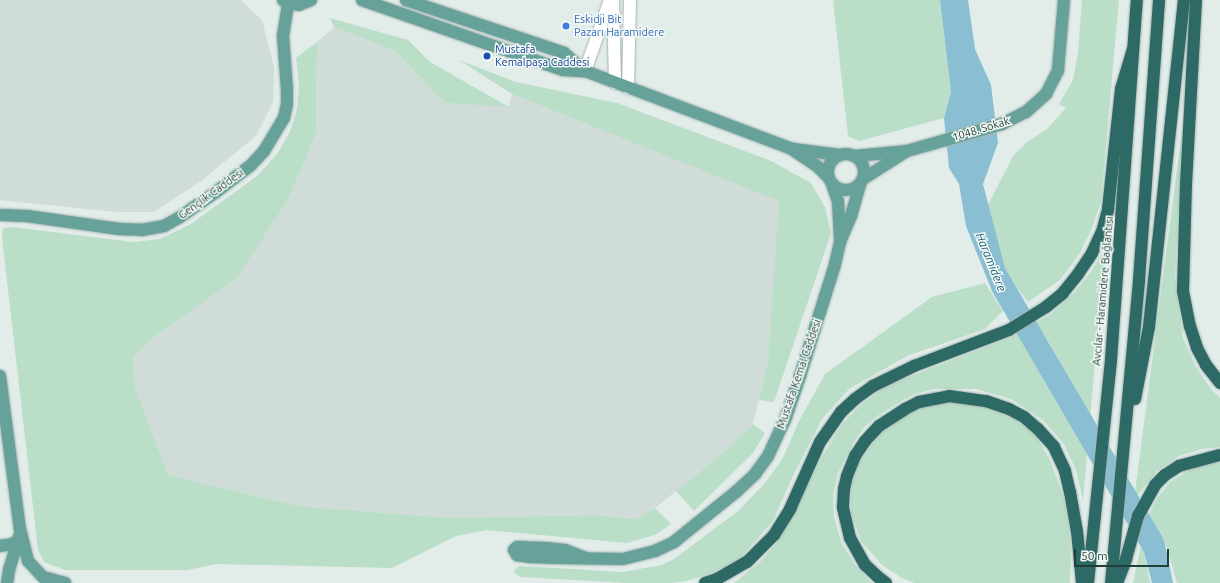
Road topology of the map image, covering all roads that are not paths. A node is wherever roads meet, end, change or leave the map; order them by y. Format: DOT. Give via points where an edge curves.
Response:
graph roads {
  1 [pos="311,0"];
  2 [pos="362,0"];
  3 [pos="406,0"];
  4 [pos="612,0"];
  5 [pos="630,0"];
  6 [pos="1064,0"];
  7 [pos="1137,0"];
  8 [pos="1160,0"];
  9 [pos="1184,0"];
  10 [pos="1196,0"];
  11 [pos="285,2"];
  12 [pos="1134,49"];
  13 [pos="585,71"];
  14 [pos="615,83"];
  15 [pos="628,88"];
  16 [pos="790,148"];
  17 [pos="907,151"];
  18 [pos="840,154"];
  19 [pos="855,156"];
  20 [pos="830,181"];
  21 [pos="861,182"];
  22 [pos="0,215"];
  23 [pos="840,242"];
  24 [pos="0,376"];
  25 [pos="1220,383"];
  26 [pos="1124,453"];
  27 [pos="1220,455"];
  28 [pos="20,535"];
  29 [pos="0,546"];
  30 [pos="586,558"];
  31 [pos="0,583"];
  32 [pos="5,583"];
  33 [pos="65,583"];
  34 [pos="705,583"];
  35 [pos="886,583"];
  36 [pos="1082,583"];
  37 [pos="1088,583"];
  38 [pos="1111,583"];
  39 [pos="1117,583"];
  1 -- 11 [label="main road" via="299,5"];
  2 -- 13 [label="main road, Mustafa Kemal Caddesi" via="563,70"];
  3 -- 13 [label="main road, Mustafa Kemal Caddesi" via="564,53"];
  4 -- 13 [label="street"];
  4 -- 14 [label="street"];
  5 -- 15 [label="street"];
  6 -- 17 [label="main road, 1048. Sokak" via="1058,70 1046,94 1036,104 1002,124"];
  7 -- 12 [label="highway, Avcılar - Haramidere Bağlantısı"];
  8 -- 26 [label="highway"];
  9 -- 26 [label="highway" via="1150,327"];
  10 -- 25 [label="highway" via="1183,292 1196,348"];
  11 -- 22 [label="main road, Gençlik Caddesi" via="282,36 287,104 284,118 264,151 251,165 216,192 164,226 142,230"];
  12 -- 34 [label="highway" via="1121,89 1108,209 1102,232 1092,253 1062,294 1009,330 914,366 873,386 854,399 841,412 820,442 790,509 774,536 747,562"];
  12 -- 37 [label="highway, Avcılar - Haramidere Bağlantısı" via="1111,360"];
  13 -- 14 [label="main road, Mustafa Kemal Caddesi"];
  14 -- 15 [label="main road, Mustafa Kemal Caddesi"];
  15 -- 16 [label="main road, Mustafa Kemal Caddesi"];
  16 -- 18 [label="main road, Mustafa Kemal Caddesi"];
  16 -- 20 [label="main road, Mustafa Kemal Caddesi" via="817,166"];
  17 -- 19 [label="main road, 1048. Sokak"];
  17 -- 21 [label="main road, 1048. Sokak"];
  18 -- 19 [label="main road"];
  18 -- 20 [label="main road" via="828,167"];
  19 -- 21 [label="main road" via="864,169"];
  20 -- 21 [label="main road" via="842,190 855,188"];
  20 -- 23 [label="main road, Mustafa Kemal Caddesi" via="838,201"];
  21 -- 23 [label="main road, Mustafa Kemal Caddesi"];
  23 -- 30 [label="main road, Mustafa Kemal Caddesi" via="825,298 785,420 768,456 755,474 679,538 655,552 623,559"];
  24 -- 28 [label="main road"];
  26 -- 38 [label="highway"];
  27 -- 39 [label="highway" via="1180,466 1155,485 1138,516"];
  28 -- 29 [label="main road" via="12,544"];
  28 -- 32 [label="main road"];
  28 -- 33 [label="main road" via="28,560 36,570 44,576"];
  31 -- 32 [label="main road"];
  35 -- 36 [label="highway" via="865,565 850,538 843,507 847,476 855,456 879,426 920,402 949,396 986,401 1009,409 1024,417 1054,447 1065,471 1070,492"];
}
